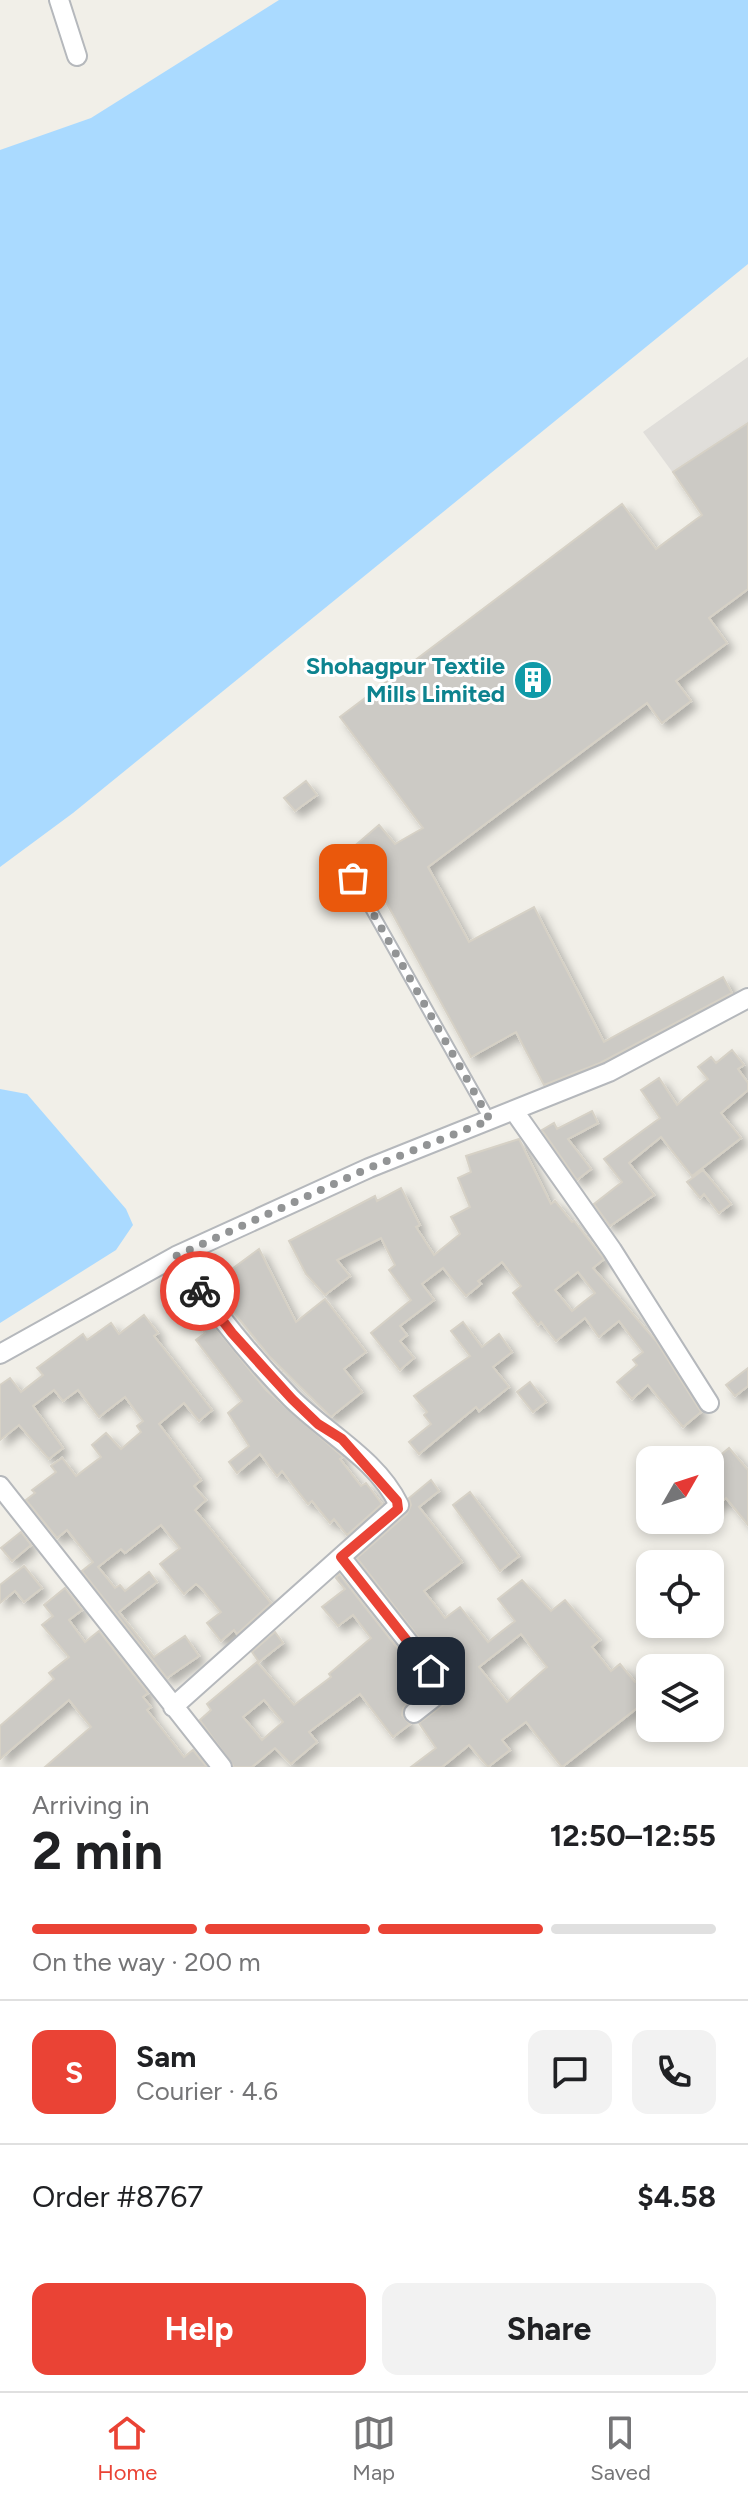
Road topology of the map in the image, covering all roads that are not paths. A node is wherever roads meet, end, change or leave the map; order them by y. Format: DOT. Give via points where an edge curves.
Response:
graph roads {
  1 [pos="59,0"];
  2 [pos="77,56"];
  3 [pos="338,851"];
  4 [pos="748,998"];
  5 [pos="514,1111"];
  6 [pos="490,1120"];
  7 [pos="176,1256"];
  8 [pos="0,1354"];
  9 [pos="709,1403"];
  10 [pos="0,1486"];
  11 [pos="341,1557"];
  12 [pos="173,1707"];
  13 [pos="414,1713"];
  14 [pos="222,1767"];
  1 -- 2 [label="street"];
  3 -- 6 [label="lane"];
  4 -- 5 [label="street" via="609,1072"];
  5 -- 6 [label="street"];
  5 -- 9 [label="street" via="621,1263"];
  6 -- 7 [label="street" via="369,1168"];
  7 -- 8 [label="street"];
  7 -- 11 [label="street" via="242,1344 318,1424 342,1439 397,1501 398,1509"];
  10 -- 12 [label="street"];
  11 -- 12 [label="street"];
  11 -- 13 [label="street" via="443,1686"];
  12 -- 14 [label="street"];
}
